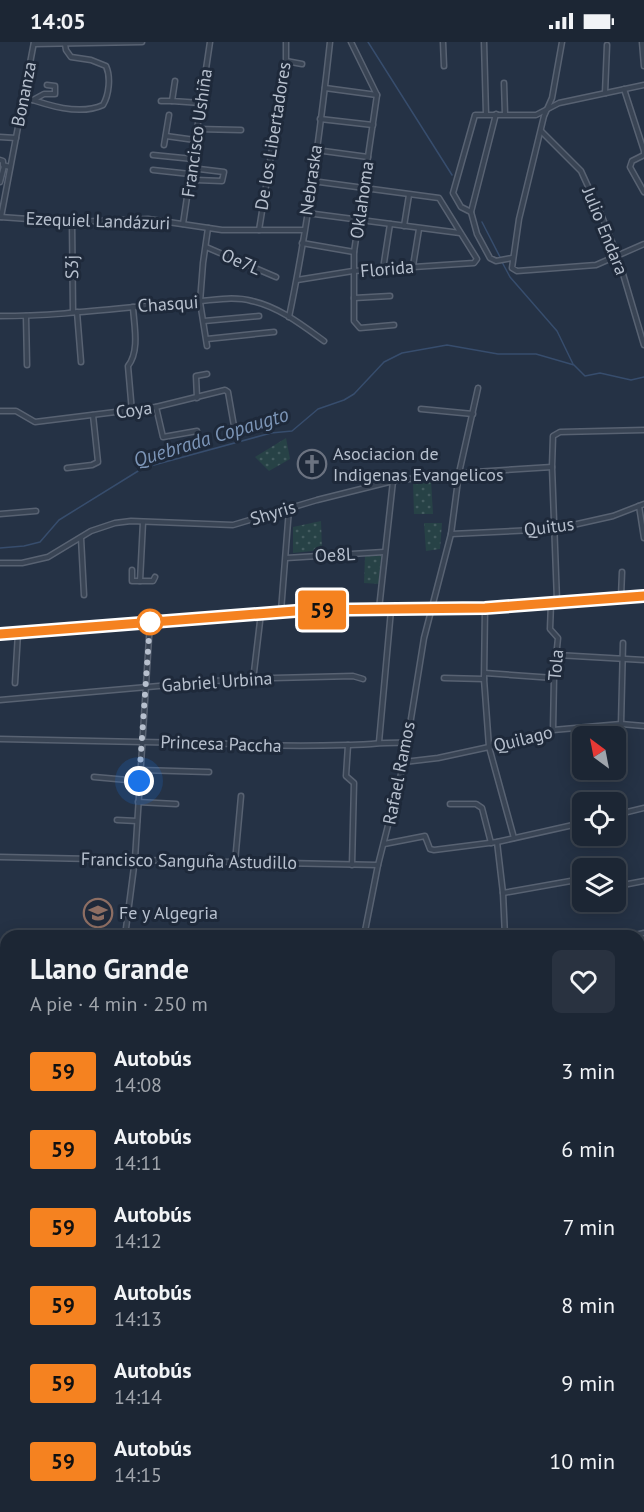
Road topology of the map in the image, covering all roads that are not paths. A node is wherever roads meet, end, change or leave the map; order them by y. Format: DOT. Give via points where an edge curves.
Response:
graph roads {
  1 [pos="142,42"];
  2 [pos="210,42"];
  3 [pos="286,42"];
  4 [pos="330,42"];
  5 [pos="351,42"];
  6 [pos="443,42"];
  7 [pos="484,42"];
  8 [pos="562,42"];
  9 [pos="642,42"];
  10 [pos="34,43"];
  11 [pos="65,44"];
  12 [pos="607,45"];
  13 [pos="286,61"];
  14 [pos="302,64"];
  15 [pos="444,66"];
  16 [pos="644,66"];
  17 [pos="175,81"];
  18 [pos="504,82"];
  19 [pos="47,85"];
  20 [pos="644,85"];
  21 [pos="325,88"];
  22 [pos="624,89"];
  23 [pos="605,93"];
  24 [pos="377,95"];
  25 [pos="24,97"];
  26 [pos="33,100"];
  27 [pos="161,101"];
  28 [pos="172,101"];
  29 [pos="201,103"];
  30 [pos="547,108"];
  31 [pos="486,114"];
  32 [pos="496,114"];
  33 [pos="505,114"];
  34 [pos="169,116"];
  35 [pos="320,119"];
  36 [pos="373,125"];
  37 [pos="197,129"];
  38 [pos="241,130"];
  39 [pos="541,131"];
  40 [pos="166,136"];
  41 [pos="0,137"];
  42 [pos="16,138"];
  43 [pos="195,140"];
  44 [pos="164,145"];
  45 [pos="316,150"];
  46 [pos="153,155"];
  47 [pos="368,157"];
  48 [pos="192,159"];
  49 [pos="0,160"];
  50 [pos="4,166"];
  51 [pos="10,167"];
  52 [pos="191,168"];
  53 [pos="153,170"];
  54 [pos="190,174"];
  55 [pos="196,180"];
  56 [pos="312,181"];
  57 [pos="0,182"];
  58 [pos="7,183"];
  59 [pos="363,187"];
  60 [pos="644,192"];
  61 [pos="409,195"];
  62 [pos="471,212"];
  63 [pos="306,213"];
  64 [pos="1,217"];
  65 [pos="358,221"];
  66 [pos="72,222"];
  67 [pos="183,224"];
  68 [pos="390,225"];
  69 [pos="404,226"];
  70 [pos="208,228"];
  71 [pos="419,229"];
  72 [pos="259,230"];
  73 [pos="304,230"];
  74 [pos="461,233"];
  75 [pos="302,243"];
  76 [pos="644,244"];
  77 [pos="206,247"];
  78 [pos="354,252"];
  79 [pos="618,257"];
  80 [pos="512,258"];
  81 [pos="413,266"];
  82 [pos="383,269"];
  83 [pos="353,271"];
  84 [pos="276,277"];
  85 [pos="297,280"];
  86 [pos="390,296"];
  87 [pos="354,298"];
  88 [pos="200,302"];
  89 [pos="133,307"];
  90 [pos="75,312"];
  91 [pos="0,316"];
  92 [pos="26,316"];
  93 [pos="259,316"];
  94 [pos="289,317"];
  95 [pos="204,321"];
  96 [pos="394,326"];
  97 [pos="274,332"];
  98 [pos="207,339"];
  99 [pos="324,341"];
  100 [pos="644,345"];
  101 [pos="207,346"];
  102 [pos="81,362"];
  103 [pos="27,365"];
  104 [pos="207,374"];
  105 [pos="478,388"];
  106 [pos="197,398"];
  107 [pos="156,408"];
  108 [pos="421,409"];
  109 [pos="0,411"];
  110 [pos="132,412"];
  111 [pos="473,414"];
  112 [pos="93,416"];
  113 [pos="644,430"];
  114 [pos="197,431"];
  115 [pos="236,432"];
  116 [pos="552,467"];
  117 [pos="67,468"];
  118 [pos="459,473"];
  119 [pos="393,481"];
  120 [pos="642,505"];
  121 [pos="289,509"];
  122 [pos="36,511"];
  123 [pos="0,514"];
  124 [pos="144,522"];
  125 [pos="555,529"];
  126 [pos="451,534"];
  127 [pos="81,538"];
  128 [pos="644,538"];
  129 [pos="384,552"];
  130 [pos="286,558"];
  131 [pos="0,563"];
  132 [pos="132,570"];
  133 [pos="622,572"];
  134 [pos="156,577"];
  135 [pos="140,581"];
  136 [pos="84,595"];
  137 [pos="644,596"];
  138 [pos="621,597"];
  139 [pos="554,602"];
  140 [pos="485,608"];
  141 [pos="379,609"];
  142 [pos="432,609"];
  143 [pos="391,610"];
  144 [pos="281,611"];
  145 [pos="261,613"];
  146 [pos="150,622"];
  147 [pos="18,633"];
  148 [pos="0,634"];
  149 [pos="623,643"];
  150 [pos="557,656"];
  151 [pos="622,660"];
  152 [pos="644,660"];
  153 [pos="255,672"];
  154 [pos="485,673"];
  155 [pos="444,678"];
  156 [pos="554,678"];
  157 [pos="363,679"];
  158 [pos="484,679"];
  159 [pos="15,683"];
  160 [pos="146,687"];
  161 [pos="0,700"];
  162 [pos="621,724"];
  163 [pos="644,726"];
  164 [pos="553,730"];
  165 [pos="0,739"];
  166 [pos="142,742"];
  167 [pos="379,742"];
  168 [pos="406,743"];
  169 [pos="348,745"];
  170 [pos="489,747"];
  171 [pos="404,762"];
  172 [pos="140,770"];
  173 [pos="209,772"];
  174 [pos="94,777"];
  175 [pos="139,781"];
  176 [pos="241,796"];
  177 [pos="138,802"];
  178 [pos="176,804"];
  179 [pos="450,804"];
  180 [pos="644,808"];
  181 [pos="626,812"];
  182 [pos="117,820"];
  183 [pos="137,821"];
  184 [pos="572,825"];
  185 [pos="514,838"];
  186 [pos="497,842"];
  187 [pos="491,843"];
  188 [pos="384,844"];
  189 [pos="0,857"];
  190 [pos="135,859"];
  191 [pos="235,862"];
  192 [pos="352,865"];
  193 [pos="378,865"];
  194 [pos="572,881"];
  195 [pos="644,881"];
  196 [pos="626,884"];
  197 [pos="503,893"];
  198 [pos="126,930"];
  199 [pos="365,930"];
  200 [pos="505,930"];
  1 -- 11 [label="street"];
  2 -- 29 [label="street, Francisco Ushiña"];
  3 -- 13 [label="street, De los Libertadores"];
  4 -- 21 [label="street, Nebraska"];
  5 -- 24 [label="street"];
  6 -- 15 [label="street"];
  7 -- 31 [label="street"];
  8 -- 30 [label="street"];
  9 -- 16 [label="street"];
  10 -- 11 [label="street"];
  10 -- 25 [label="street, Bonanza"];
  11 -- 26 [label="street" via="71,57 106,66 106,100 100,107 81,109"];
  12 -- 23 [label="street"];
  13 -- 14 [label="street"];
  13 -- 72 [label="street, De los Libertadores"];
  17 -- 28 [label="street"];
  18 -- 33 [label="street"];
  19 -- 26 [label="street" via="55,86 55,94"];
  20 -- 22 [label="street"];
  21 -- 24 [label="street"];
  21 -- 35 [label="street, Nebraska"];
  22 -- 23 [label="street"];
  22 -- 60 [label="street" via="644,151 630,167"];
  23 -- 30 [label="street"];
  24 -- 36 [label="street, Oklahoma"];
  25 -- 26 [label="street"];
  25 -- 42 [label="street, Bonanza"];
  27 -- 28 [label="street"];
  28 -- 29 [label="street"];
  29 -- 37 [label="street, Francisco Ushiña"];
  30 -- 33 [label="street" via="536,115"];
  30 -- 39 [label="street"];
  31 -- 32 [label="street"];
  31 -- 62 [label="street" via="475,115 453,193 461,207"];
  32 -- 33 [label="street"];
  32 -- 62 [label="street"];
  34 -- 40 [label="street"];
  35 -- 36 [label="street"];
  35 -- 45 [label="street, Nebraska"];
  36 -- 47 [label="street, Oklahoma"];
  37 -- 38 [label="street"];
  37 -- 43 [label="street, Francisco Ushiña"];
  39 -- 79 [label="street, Julio Endara" via="581,171"];
  39 -- 80 [label="street"];
  40 -- 43 [label="street"];
  40 -- 44 [label="street"];
  41 -- 42 [label="street"];
  42 -- 51 [label="street, Bonanza"];
  43 -- 48 [label="street, Francisco Ushiña"];
  45 -- 47 [label="street"];
  45 -- 56 [label="street, Nebraska"];
  46 -- 48 [label="street"];
  47 -- 59 [label="street, Oklahoma"];
  48 -- 52 [label="street, Francisco Ushiña"];
  49 -- 50 [label="street"];
  50 -- 51 [label="street"];
  50 -- 57 [label="street"];
  51 -- 58 [label="street, Bonanza"];
  52 -- 54 [label="street, Francisco Ushiña"];
  52 -- 55 [label="street" via="224,172 222,181"];
  53 -- 54 [label="street"];
  54 -- 67 [label="street, Francisco Ushiña"];
  56 -- 59 [label="street"];
  56 -- 63 [label="street, Nebraska"];
  57 -- 58 [label="street"];
  58 -- 64 [label="street, Bonanza"];
  59 -- 61 [label="street"];
  59 -- 65 [label="street, Oklahoma"];
  61 -- 69 [label="street"];
  61 -- 74 [label="street" via="439,198"];
  62 -- 80 [label="street" via="490,258"];
  63 -- 65 [label="street"];
  63 -- 73 [label="street, Nebraska"];
  64 -- 66 [label="street, Ezequiel Landázuri"];
  65 -- 68 [label="street"];
  65 -- 78 [label="street, Oklahoma"];
  66 -- 67 [label="street, Ezequiel Landázuri" via="148,219"];
  66 -- 90 [label="street, S3j"];
  67 -- 70 [label="street, Ezequiel Landázuri"];
  68 -- 69 [label="street"];
  68 -- 82 [label="street"];
  69 -- 71 [label="street"];
  70 -- 72 [label="street, Ezequiel Landázuri"];
  70 -- 77 [label="street"];
  71 -- 74 [label="street"];
  71 -- 81 [label="street"];
  72 -- 73 [label="street, Ezequiel Landázuri"];
  73 -- 75 [label="street, Nebraska"];
  74 -- 81 [label="street, Florida" via="477,261"];
  75 -- 78 [label="street"];
  75 -- 85 [label="street, Nebraska"];
  76 -- 79 [label="street"];
  77 -- 84 [label="street, Oe7L"];
  77 -- 88 [label="street"];
  78 -- 83 [label="street, Oklahoma"];
  79 -- 80 [label="street" via="596,265 513,270"];
  79 -- 100 [label="street, Julio Endara"];
  81 -- 82 [label="street, Florida"];
  82 -- 83 [label="street, Florida"];
  83 -- 85 [label="street, Florida"];
  83 -- 87 [label="street, Oklahoma"];
  85 -- 94 [label="street, Nebraska"];
  86 -- 87 [label="street"];
  87 -- 96 [label="street, Oklahoma" via="357,326"];
  88 -- 89 [label="street, Chasqui"];
  88 -- 94 [label="street, Chasqui" via="249,300"];
  88 -- 95 [label="street"];
  89 -- 90 [label="street, Chasqui"];
  89 -- 110 [label="street" via="134,352 128,366"];
  90 -- 92 [label="street, Chasqui"];
  90 -- 102 [label="street, S3j"];
  91 -- 92 [label="street, Chasqui"];
  92 -- 103 [label="street"];
  93 -- 95 [label="street"];
  94 -- 99 [label="street, Chasqui"];
  95 -- 98 [label="street"];
  97 -- 98 [label="street"];
  98 -- 101 [label="street"];
  104 -- 106 [label="street" via="196,376"];
  105 -- 111 [label="street, Rafael Ramos"];
  106 -- 107 [label="street, Coya"];
  106 -- 115 [label="street, Coya" via="227,391"];
  107 -- 110 [label="street, Coya"];
  107 -- 114 [label="street" via="163,437"];
  108 -- 111 [label="street"];
  109 -- 112 [label="street, Coya" via="16,411 35,422"];
  110 -- 112 [label="street, Coya"];
  111 -- 118 [label="street, Rafael Ramos"];
  112 -- 117 [label="street" via="98,462"];
  113 -- 116 [label="street, Tola" via="555,434"];
  116 -- 118 [label="street, Shyris"];
  116 -- 125 [label="street, Tola"];
  118 -- 119 [label="street, Shyris"];
  118 -- 126 [label="street, Rafael Ramos"];
  119 -- 121 [label="street, Shyris"];
  119 -- 129 [label="street"];
  120 -- 125 [label="street, Quitus"];
  120 -- 128 [label="street"];
  121 -- 124 [label="street, Shyris" via="233,525"];
  121 -- 130 [label="street"];
  122 -- 123 [label="street"];
  124 -- 127 [label="street, Shyris" via="115,523"];
  124 -- 135 [label="street"];
  125 -- 126 [label="street, Quitus"];
  125 -- 139 [label="street, Tola"];
  126 -- 142 [label="street, Rafael Ramos"];
  127 -- 131 [label="street, Shyris" via="48,557"];
  127 -- 136 [label="street"];
  129 -- 130 [label="street, Oe8L"];
  129 -- 141 [label="street"];
  130 -- 144 [label="street"];
  132 -- 135 [label="street" via="131,579"];
  133 -- 138 [label="street"];
  134 -- 135 [label="street"];
  137 -- 138 [label="street"];
  138 -- 139 [label="street"];
  139 -- 140 [label="street"];
  139 -- 150 [label="street, Tola" via="550,629 558,638"];
  140 -- 142 [label="street"];
  140 -- 154 [label="street"];
  141 -- 143 [label="street"];
  141 -- 144 [label="street"];
  142 -- 143 [label="street"];
  142 -- 168 [label="street, Rafael Ramos"];
  143 -- 167 [label="street"];
  144 -- 145 [label="street"];
  145 -- 146 [label="street"];
  145 -- 153 [label="street"];
  146 -- 147 [label="street"];
  146 -- 160 [label="street"];
  147 -- 148 [label="street"];
  147 -- 159 [label="street"];
  149 -- 151 [label="street"];
  150 -- 151 [label="street"];
  150 -- 156 [label="street, Tola"];
  151 -- 152 [label="street"];
  151 -- 162 [label="street"];
  154 -- 156 [label="street"];
  154 -- 158 [label="street"];
  155 -- 158 [label="street"];
  156 -- 164 [label="street, Tola"];
  157 -- 160 [label="street, Gabriel Urbina" via="238,679"];
  158 -- 170 [label="street"];
  160 -- 161 [label="street, Gabriel Urbina"];
  160 -- 166 [label="street"];
  162 -- 163 [label="street, Quilago"];
  162 -- 164 [label="street, Quilago"];
  164 -- 170 [label="street, Quilago"];
  165 -- 166 [label="street, Princesa Paccha"];
  166 -- 169 [label="street, Princesa Paccha"];
  166 -- 172 [label="street"];
  167 -- 168 [label="street, Princesa Paccha"];
  167 -- 169 [label="street, Princesa Paccha"];
  168 -- 171 [label="street, Rafael Ramos"];
  169 -- 192 [label="street" via="346,776 354,783"];
  170 -- 171 [label="street, Quilago"];
  170 -- 185 [label="street"];
  171 -- 188 [label="street, Rafael Ramos"];
  172 -- 173 [label="street"];
  172 -- 175 [label="street"];
  174 -- 175 [label="street"];
  175 -- 177 [label="street"];
  176 -- 191 [label="street"];
  177 -- 178 [label="street"];
  177 -- 183 [label="street"];
  179 -- 187 [label="street" via="478,804"];
  180 -- 181 [label="street"];
  182 -- 183 [label="street"];
  183 -- 190 [label="street"];
  184 -- 185 [label="street"];
  185 -- 186 [label="street"];
  186 -- 187 [label="street"];
  186 -- 197 [label="street"];
  187 -- 188 [label="street" via="434,850 423,836"];
  188 -- 193 [label="street, Rafael Ramos"];
  189 -- 190 [label="street, Francisco Sanguña Astudillo"];
  190 -- 191 [label="street, Francisco Sanguña Astudillo"];
  190 -- 198 [label="street"];
  191 -- 192 [label="street, Francisco Sanguña Astudillo"];
  192 -- 193 [label="street, Francisco Sanguña Astudillo"];
  193 -- 199 [label="street, Rafael Ramos"];
  194 -- 197 [label="street"];
  195 -- 196 [label="street"];
  197 -- 200 [label="street"];
}
